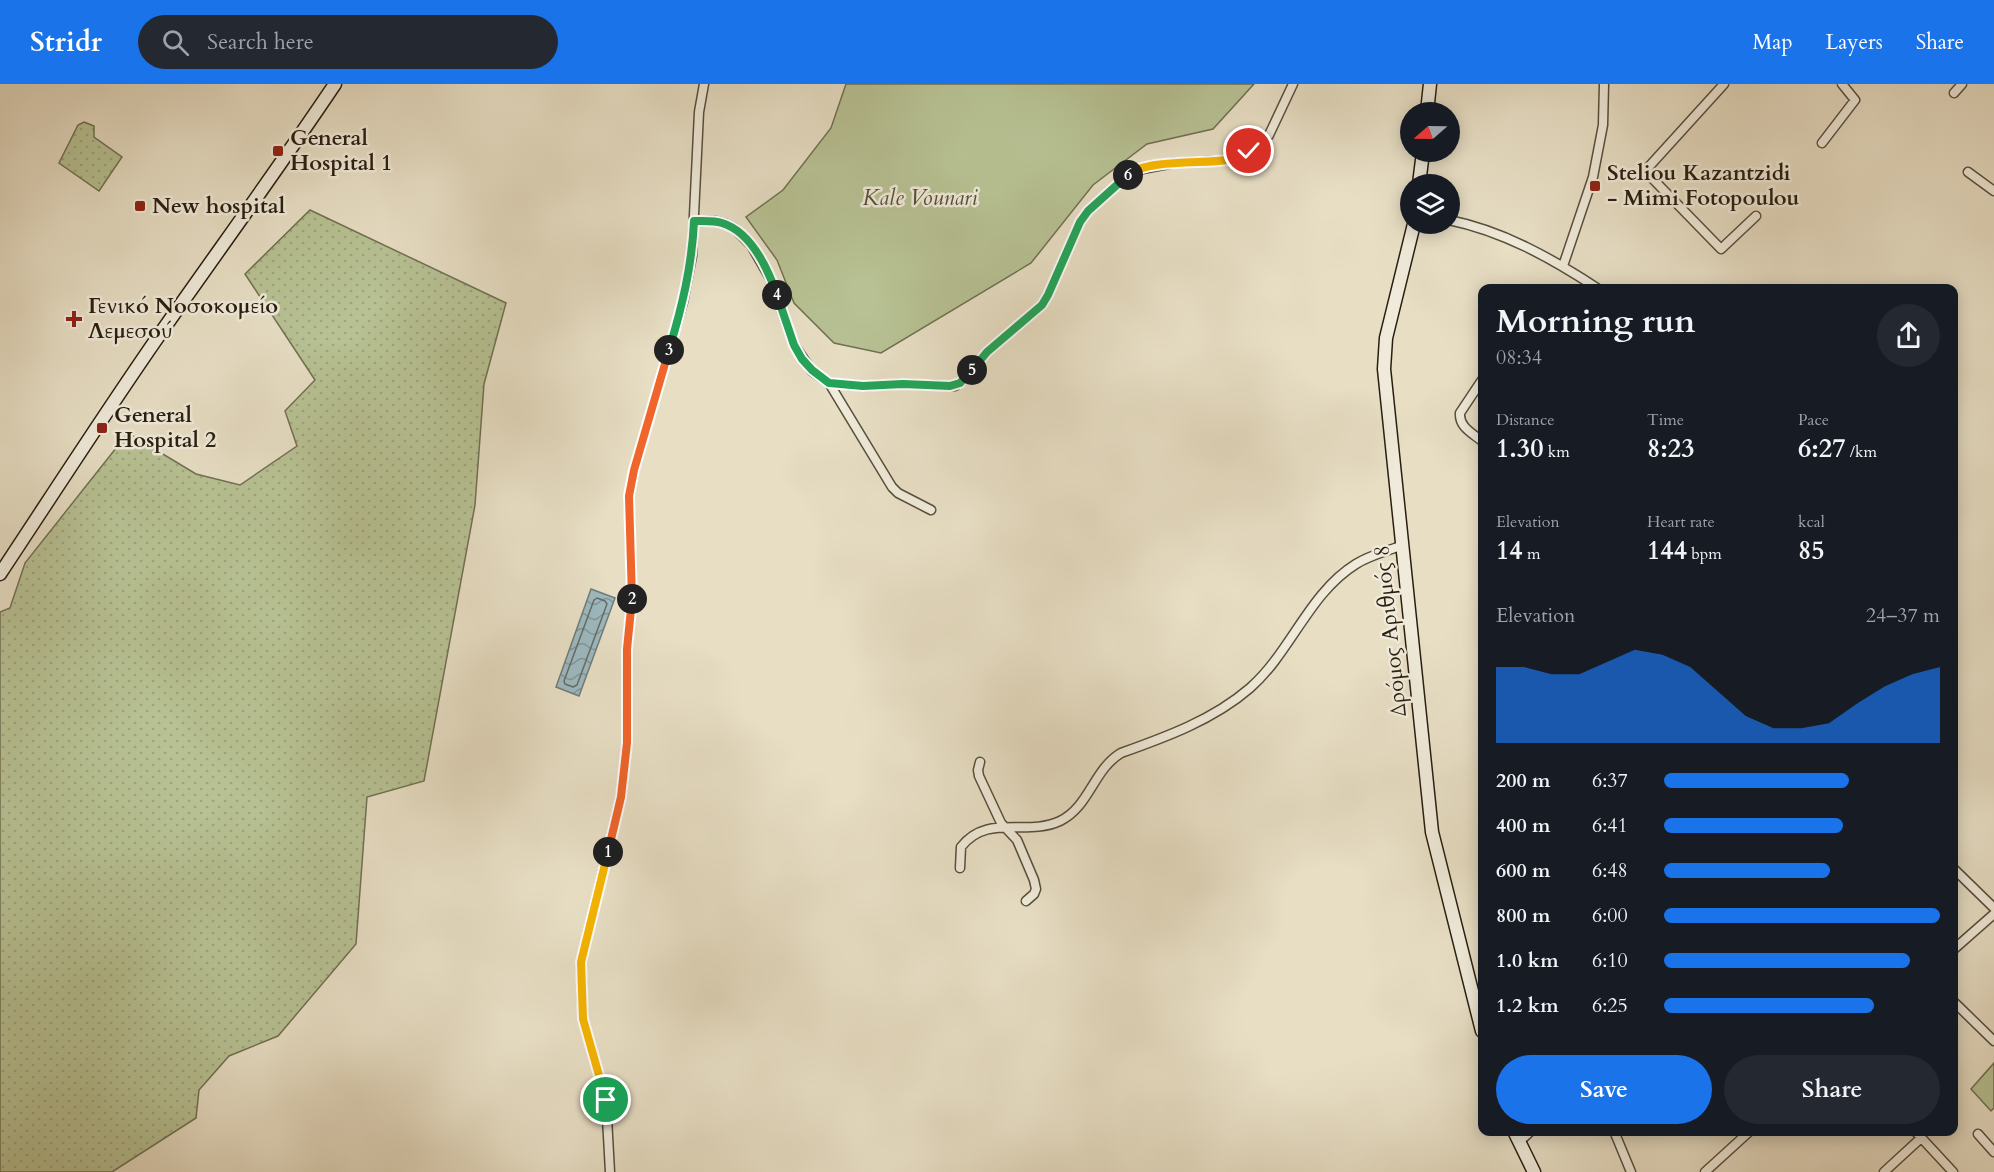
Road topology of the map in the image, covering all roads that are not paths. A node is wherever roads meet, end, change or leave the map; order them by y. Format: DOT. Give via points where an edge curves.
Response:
graph roads {
  1 [pos="335,84"];
  2 [pos="704,84"];
  3 [pos="1293,84"];
  4 [pos="1430,84"];
  5 [pos="1604,84"];
  6 [pos="1724,84"];
  7 [pos="1842,84"];
  8 [pos="1962,84"];
  9 [pos="1954,93"];
  10 [pos="1427,102"];
  11 [pos="1822,143"];
  12 [pos="1968,172"];
  13 [pos="1993,188"];
  14 [pos="1756,216"];
  15 [pos="694,221"];
  16 [pos="1460,222"];
  17 [pos="1412,234"];
  18 [pos="1563,266"];
  19 [pos="1591,284"];
  20 [pos="829,383"];
  21 [pos="1478,386"];
  22 [pos="1478,438"];
  23 [pos="931,510"];
  24 [pos="1403,545"];
  25 [pos="0,574"];
  26 [pos="981,762"];
  27 [pos="1004,826"];
  28 [pos="960,868"];
  29 [pos="1958,873"];
  30 [pos="1026,901"];
  31 [pos="1994,908"];
  32 [pos="1994,914"];
  33 [pos="1958,946"];
  34 [pos="1958,1006"];
  35 [pos="1478,1015"];
  36 [pos="1994,1041"];
  37 [pos="1978,1134"];
  38 [pos="1616,1136"];
  39 [pos="1745,1136"];
  40 [pos="1917,1136"];
  41 [pos="1919,1136"];
  42 [pos="1516,1137"];
  43 [pos="1994,1152"];
  44 [pos="610,1172"];
  45 [pos="1533,1172"];
  46 [pos="1631,1172"];
  47 [pos="1705,1172"];
  48 [pos="1884,1172"];
  49 [pos="1953,1172"];
  1 -- 25 [label="street" via="158,336"];
  2 -- 15 [label="street"];
  3 -- 20 [label="street" via="1269,135 1239,156 1132,171 1080,222 1042,305 987,352 960,383"];
  4 -- 10 [label="street"];
  5 -- 18 [label="street" via="1603,125 1593,177"];
  6 -- 14 [label="street" via="1645,171 1721,249"];
  7 -- 11 [label="street" via="1855,100"];
  8 -- 9 [label="street"];
  12 -- 13 [label="street"];
  15 -- 20 [label="street" via="724,223 751,245 771,280 798,352"];
  15 -- 44 [label="street" via="683,302 631,488 627,743 621,797 581,962 583,1019 606,1100"];
  16 -- 18 [label="street" via="1523,245"];
  17 -- 24 [label="street, Δρόμος Αριθμός 8" via="1386,339 1384,369"];
  18 -- 19 [label="street"];
  20 -- 23 [label="street" via="892,487"];
  21 -- 22 [label="street" via="1460,413 1460,420"];
  24 -- 27 [label="street" via="1365,559 1343,573 1263,675 1237,699 1192,725 1111,759 1084,801 1062,820 1031,828"];
  24 -- 35 [label="street, Δρόμος Αριθμός 8" via="1432,832"];
  26 -- 27 [label="street" via="979,776"];
  27 -- 28 [label="street" via="993,827 965,842"];
  27 -- 30 [label="street" via="1017,840 1034,880 1036,889"];
  29 -- 31 [label="street"];
  32 -- 33 [label="street"];
  34 -- 36 [label="street"];
  37 -- 43 [label="street"];
  38 -- 46 [label="street"];
  39 -- 47 [label="street"];
  40 -- 48 [label="street"];
  41 -- 49 [label="street"];
  42 -- 45 [label="street"];
}
